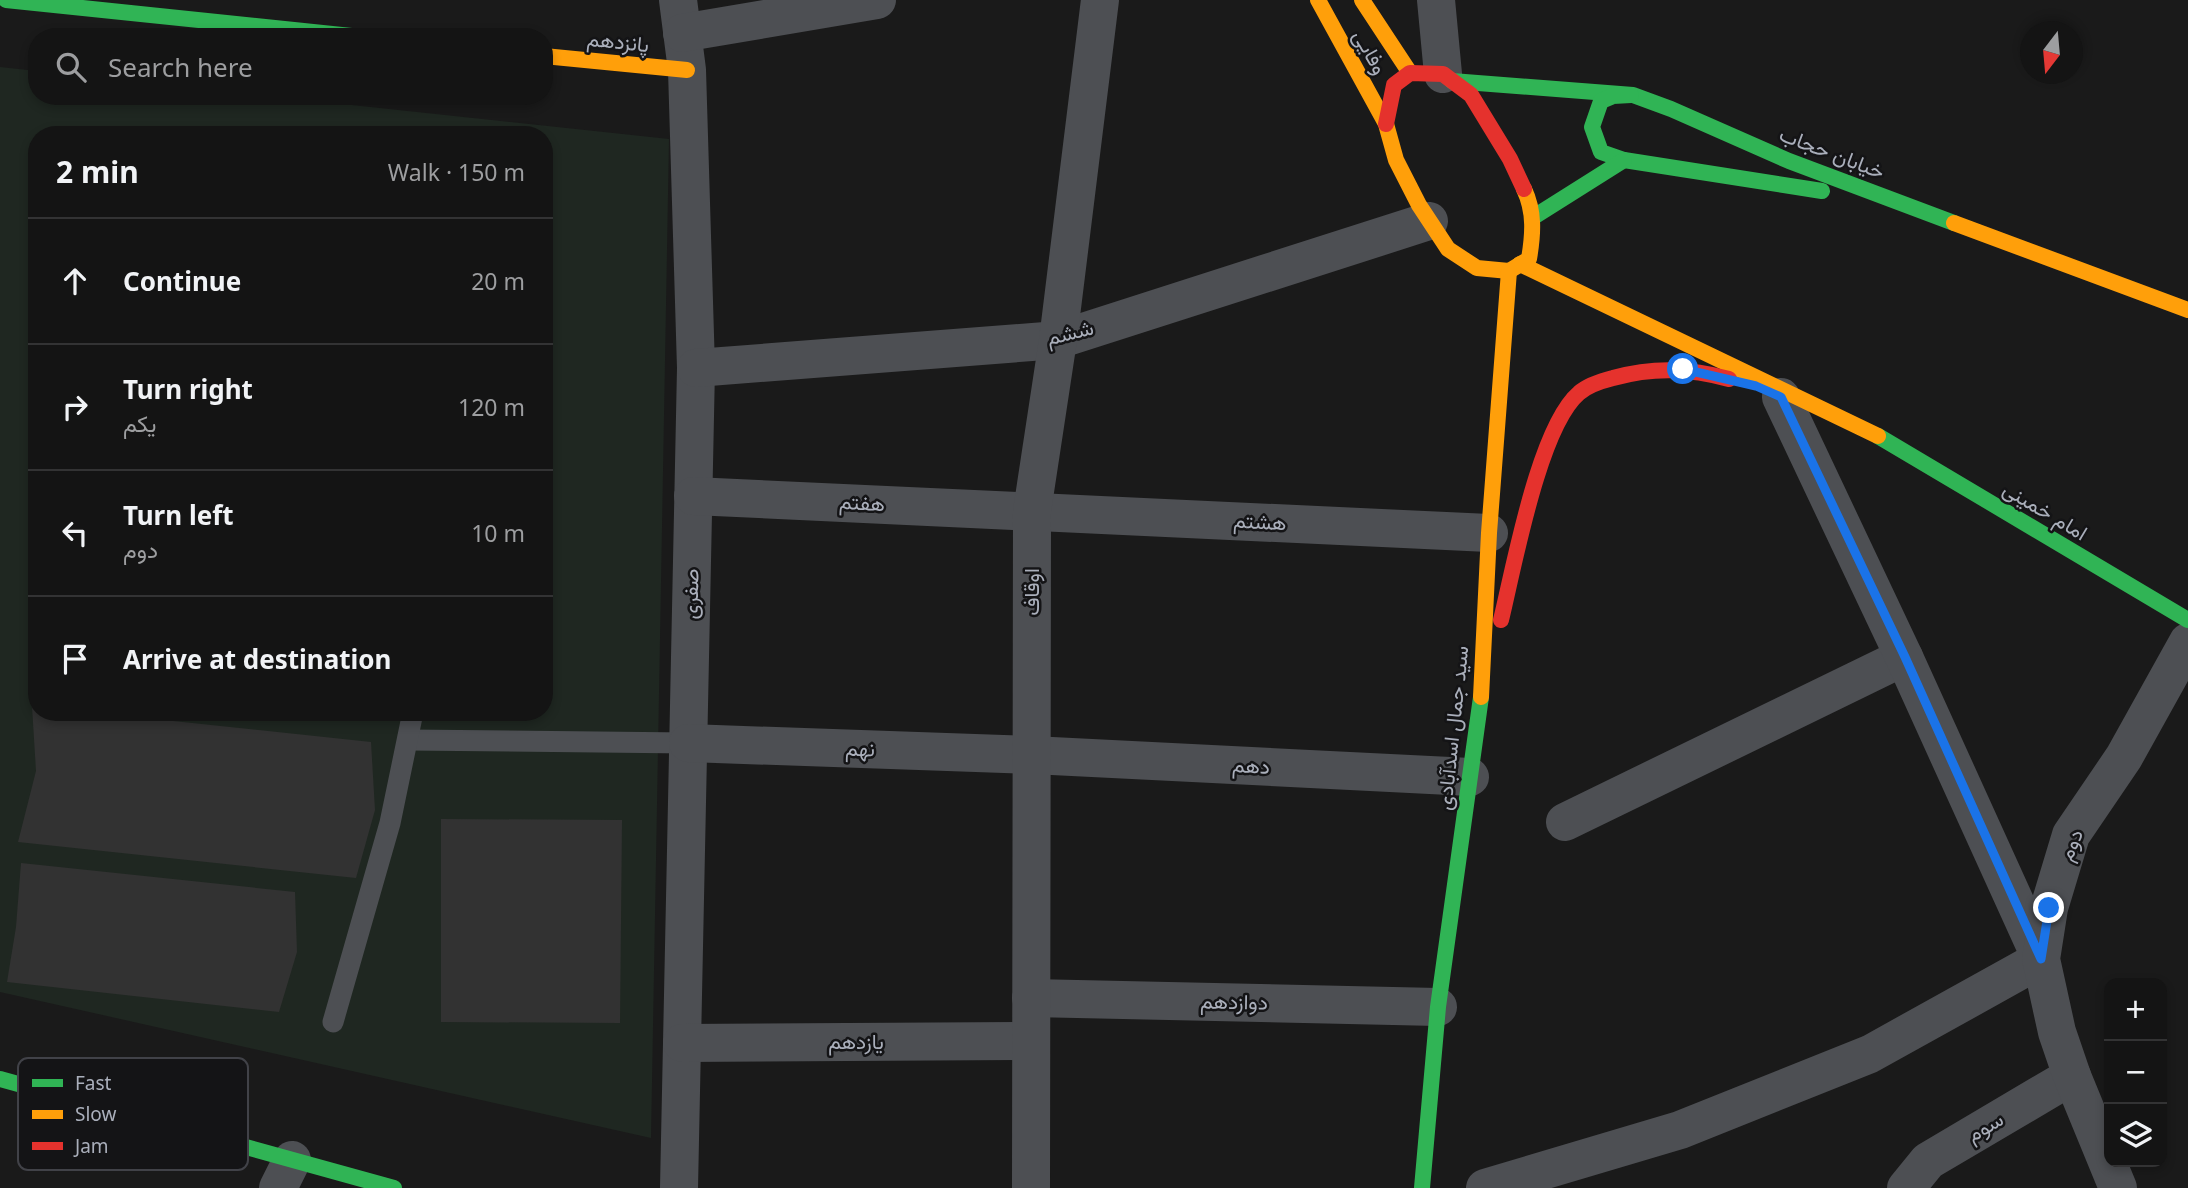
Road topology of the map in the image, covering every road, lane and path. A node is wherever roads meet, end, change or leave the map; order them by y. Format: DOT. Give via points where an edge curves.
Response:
graph roads {
  1 [pos="6,0"];
  2 [pos="877,0"];
  3 [pos="1100,0"];
  4 [pos="1318,0"];
  5 [pos="1362,0"];
  6 [pos="1436,0"];
  7 [pos="680,17"];
  8 [pos="275,28"];
  9 [pos="553,57"];
  10 [pos="687,70"];
  11 [pos="1435,76"];
  12 [pos="1633,95"];
  13 [pos="1385,124"];
  14 [pos="1624,160"];
  15 [pos="1914,207"];
  16 [pos="1532,218"];
  17 [pos="1429,221"];
  18 [pos="1515,268"];
  19 [pos="2188,310"];
  20 [pos="1058,340"];
  21 [pos="696,368"];
  22 [pos="1781,397"];
  23 [pos="1881,437"];
  24 [pos="693,496"];
  25 [pos="1032,511"];
  26 [pos="1489,533"];
  27 [pos="2188,620"];
  28 [pos="2188,642"];
  29 [pos="1905,657"];
  30 [pos="1481,698"];
  31 [pos="411,721"];
  32 [pos="408,740"];
  33 [pos="688,743"];
  34 [pos="1032,755"];
  35 [pos="1470,776"];
  36 [pos="1565,822"];
  37 [pos="2041,959"];
  38 [pos="1031,998"];
  39 [pos="1438,1007"];
  40 [pos="333,1022"];
  41 [pos="1031,1041"];
  42 [pos="682,1044"];
  43 [pos="2072,1076"];
  44 [pos="0,1079"];
  45 [pos="18,1085"];
  46 [pos="248,1162"];
  47 [pos="285,1174"];
  48 [pos="394,1188"];
  49 [pos="679,1188"];
  50 [pos="1031,1188"];
  51 [pos="1422,1188"];
  52 [pos="1485,1188"];
  53 [pos="1906,1188"];
  54 [pos="2118,1188"];
  1 -- 8 [label="main road"];
  2 -- 7 [label="street"];
  3 -- 20 [label="street, اوقاف"];
  4 -- 13 [label="main road, وفایی"];
  5 -- 11 [label="main road, وفایی"];
  6 -- 11 [label="street"];
  7 -- 10 [label="street, صفری"];
  9 -- 10 [label="main road, پانزدهم"];
  10 -- 21 [label="street, صفری"];
  11 -- 12 [label="main road, خیابان حجاب"];
  11 -- 13 [label="main road" via="1395,85"];
  11 -- 16 [label="main road, وفایی" via="1471,94 1510,159"];
  12 -- 14 [label="main road" via="1601,101 1592,119 1593,136 1601,152"];
  12 -- 15 [label="main road, خیابان حجاب"];
  13 -- 17 [label="main road, وفایی" via="1396,160"];
  14 -- 15 [label="main road"];
  14 -- 16 [label="main road"];
  15 -- 19 [label="main road, خیابان حجاب"];
  16 -- 18 [label="main road, سید جمال اسدآبادی" via="1529,258"];
  17 -- 18 [label="main road, وفایی" via="1448,249 1477,268"];
  17 -- 20 [label="street, ششم"];
  18 -- 23 [label="main road, وفایی"];
  18 -- 26 [label="main road, سید جمال اسدآبادی"];
  20 -- 21 [label="street, ششم"];
  20 -- 25 [label="street, اوقاف"];
  21 -- 24 [label="street, صفری"];
  22 -- 23 [label="main road"];
  22 -- 29 [label="street"];
  22 -- 30 [label="main road" via="1683,369 1640,370 1599,382 1577,395 1547,449"];
  23 -- 27 [label="main road, امام خمینی"];
  24 -- 25 [label="street, هفتم"];
  24 -- 33 [label="street, صفری"];
  25 -- 26 [label="street, هشتم"];
  25 -- 34 [label="street, اوقاف"];
  26 -- 30 [label="main road, سید جمال اسدآبادی"];
  28 -- 37 [label="street, دوم" via="2124,757 2071,835 2049,908"];
  29 -- 36 [label="street"];
  29 -- 37 [label="street"];
  30 -- 35 [label="main road, سید جمال اسدآبادی"];
  31 -- 32 [label="lane"];
  32 -- 33 [label="lane"];
  32 -- 40 [label="lane" via="390,823"];
  33 -- 34 [label="street, نهم"];
  33 -- 42 [label="street, صفری"];
  34 -- 35 [label="street, دهم"];
  34 -- 38 [label="street, اوقاف"];
  35 -- 39 [label="main road, سید جمال اسدآبادی"];
  37 -- 43 [label="street, دوم"];
  37 -- 52 [label="street" via="1870,1054 1679,1130"];
  38 -- 39 [label="street, دوازدهم"];
  38 -- 41 [label="street, اوقاف"];
  39 -- 51 [label="main road, سید جمال اسدآبادی"];
  41 -- 42 [label="street, یازدهم"];
  41 -- 50 [label="street, اوقاف"];
  42 -- 49 [label="street, صفری"];
  43 -- 53 [label="street, سوم" via="1928,1161"];
  43 -- 54 [label="street, دوم"];
  44 -- 45 [label="main road"];
  46 -- 47 [label="main road"];
  47 -- 48 [label="main road"];
}
